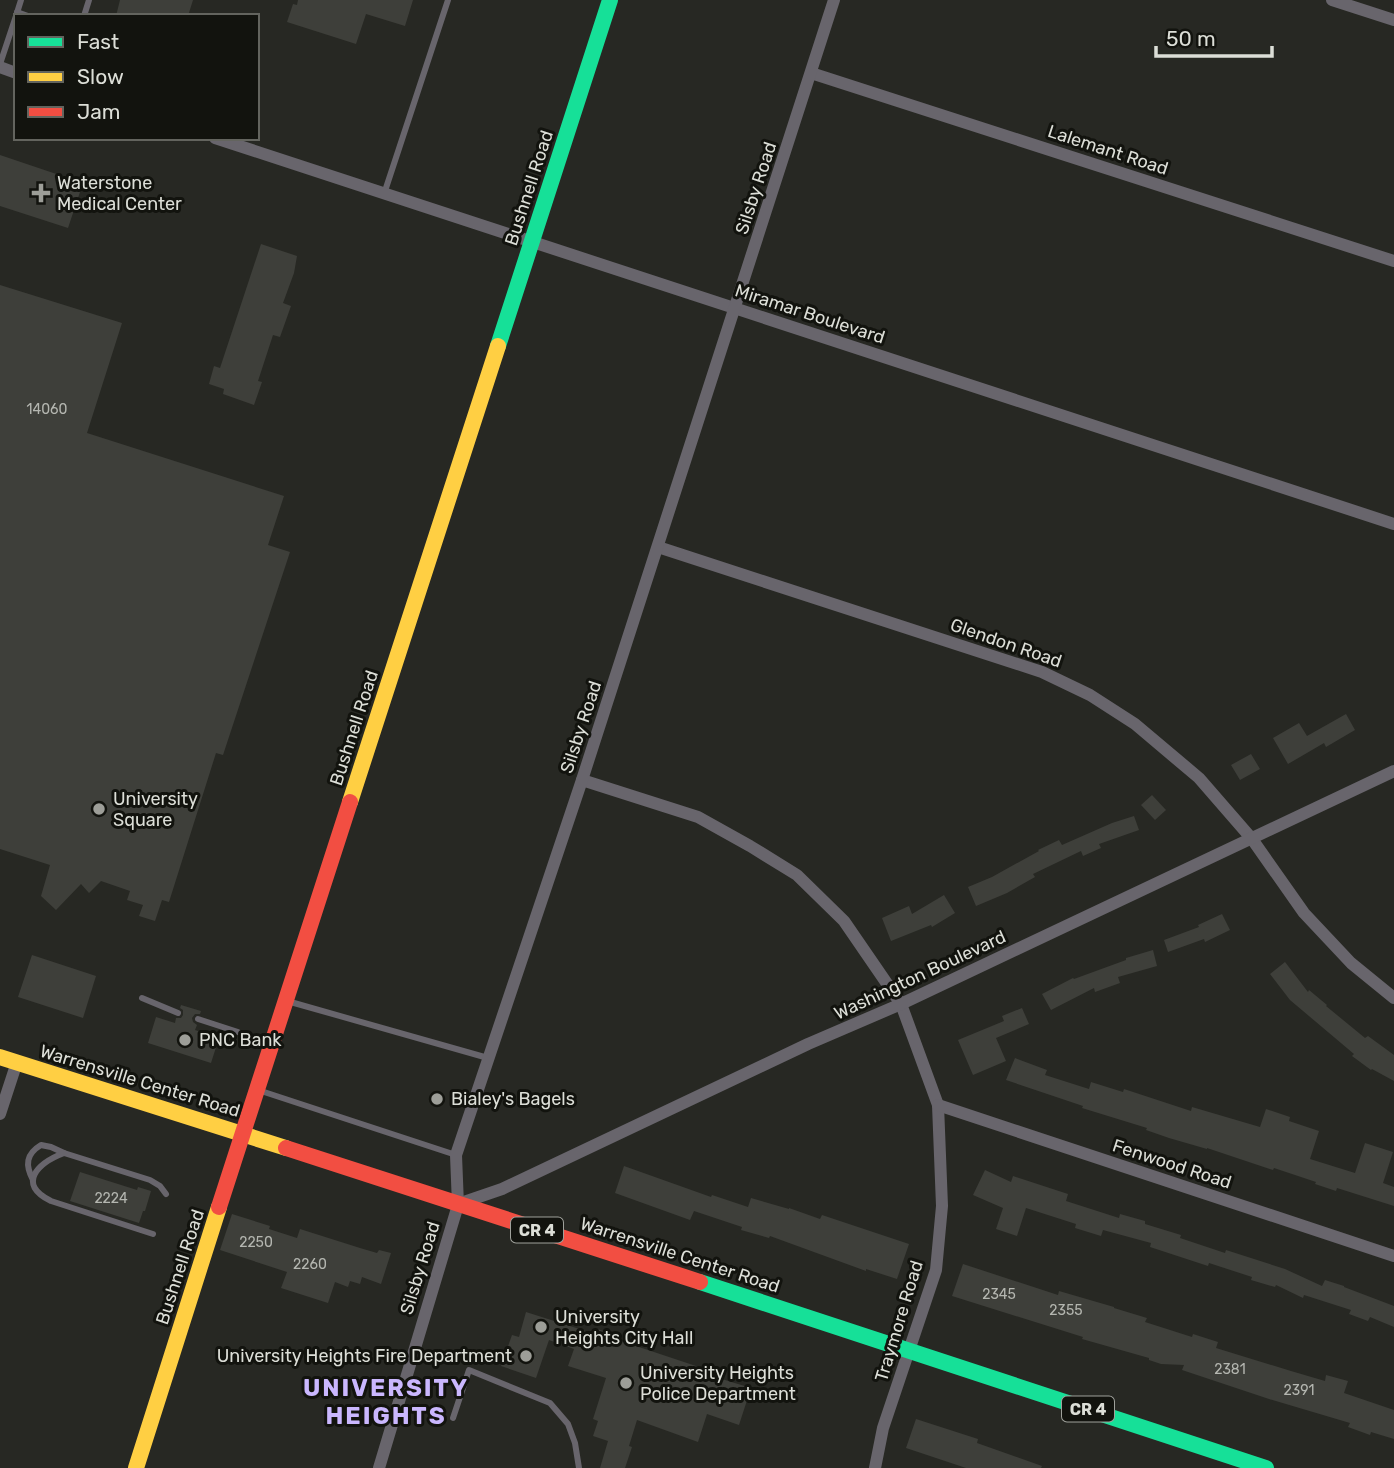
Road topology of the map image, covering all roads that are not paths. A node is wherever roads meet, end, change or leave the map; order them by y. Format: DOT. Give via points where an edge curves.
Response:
graph roads {
  1 [pos="448,0"];
  2 [pos="610,0"];
  3 [pos="834,0"];
  4 [pos="1332,0"];
  5 [pos="1394,20"];
  6 [pos="14,21"];
  7 [pos="0,66"];
  8 [pos="811,73"];
  9 [pos="221,140"];
  10 [pos="384,194"];
  11 [pos="532,242"];
  12 [pos="1394,261"];
  13 [pos="736,307"];
  14 [pos="1394,524"];
  15 [pos="658,547"];
  16 [pos="1394,771"];
  17 [pos="582,780"];
  18 [pos="1252,839"];
  19 [pos="142,998"];
  20 [pos="1394,998"];
  21 [pos="285,1000"];
  22 [pos="901,1004"];
  23 [pos="178,1013"];
  24 [pos="198,1019"];
  25 [pos="238,1032"];
  26 [pos="0,1057"];
  27 [pos="488,1058"];
  28 [pos="17,1062"];
  29 [pos="257,1090"];
  30 [pos="938,1105"];
  31 [pos="0,1114"];
  32 [pos="242,1133"];
  33 [pos="64,1153"];
  34 [pos="456,1156"];
  35 [pos="33,1180"];
  36 [pos="166,1194"];
  37 [pos="458,1205"];
  38 [pos="153,1234"];
  39 [pos="1394,1256"];
  40 [pos="910,1349"];
  41 [pos="453,1418"];
  42 [pos="136,1468"];
  43 [pos="379,1468"];
  44 [pos="579,1468"];
  45 [pos="875,1468"];
  46 [pos="1266,1468"];
  1 -- 10 [label="lane"];
  2 -- 11 [label="street, Bushnell Road"];
  3 -- 8 [label="street, Silsby Road"];
  4 -- 5 [label="street"];
  6 -- 7 [label="lane"];
  8 -- 12 [label="street, Lalemant Road"];
  8 -- 13 [label="street, Silsby Road"];
  9 -- 10 [label="street, Miramar Boulevard"];
  10 -- 11 [label="street, Miramar Boulevard"];
  11 -- 13 [label="street, Miramar Boulevard"];
  11 -- 21 [label="street, Bushnell Road"];
  13 -- 14 [label="street, Miramar Boulevard"];
  13 -- 15 [label="street, Silsby Road"];
  15 -- 17 [label="street, Silsby Road"];
  15 -- 18 [label="street, Glendon Road" via="1042,672 1090,695 1135,724 1199,778"];
  16 -- 18 [label="street, Washington Boulevard"];
  17 -- 22 [label="street, Traymore Road" via="698,817 797,875 844,922"];
  17 -- 27 [label="street, Silsby Road"];
  18 -- 20 [label="street, Glendon Road" via="1304,913 1351,963"];
  18 -- 22 [label="street, Washington Boulevard"];
  19 -- 23 [label="lane"];
  21 -- 27 [label="lane"];
  21 -- 29 [label="street, Bushnell Road"];
  22 -- 30 [label="street, Traymore Road"];
  22 -- 37 [label="street, Washington Boulevard" via="502,1189"];
  24 -- 25 [label="lane"];
  26 -- 28 [label="street, Warrensville Center Road / CR 4"];
  27 -- 34 [label="street, Silsby Road"];
  28 -- 31 [label="street"];
  28 -- 32 [label="street, Warrensville Center Road / CR 4"];
  29 -- 32 [label="street, Bushnell Road"];
  29 -- 34 [label="lane"];
  30 -- 39 [label="street, Fenwood Road"];
  30 -- 40 [label="street, Traymore Road" via="942,1206 936,1270"];
  32 -- 37 [label="street, Warrensville Center Road / CR 4"];
  32 -- 42 [label="street, Bushnell Road"];
  33 -- 35 [label="lane" via="37,1170"];
  33 -- 35 [label="lane" via="41,1145 33,1150 27,1162"];
  33 -- 36 [label="lane" via="150,1180"];
  34 -- 37 [label="street, Silsby Road"];
  35 -- 38 [label="lane" via="37,1192 51,1201"];
  37 -- 40 [label="street, Warrensville Center Road / CR 4"];
  37 -- 43 [label="street, Silsby Road"];
  40 -- 45 [label="street, Traymore Road" via="879,1441"];
  40 -- 46 [label="street, Warrensville Center Road / CR 4"];
  41 -- 44 [label="lane" via="469,1370 550,1403 568,1424"];
}
